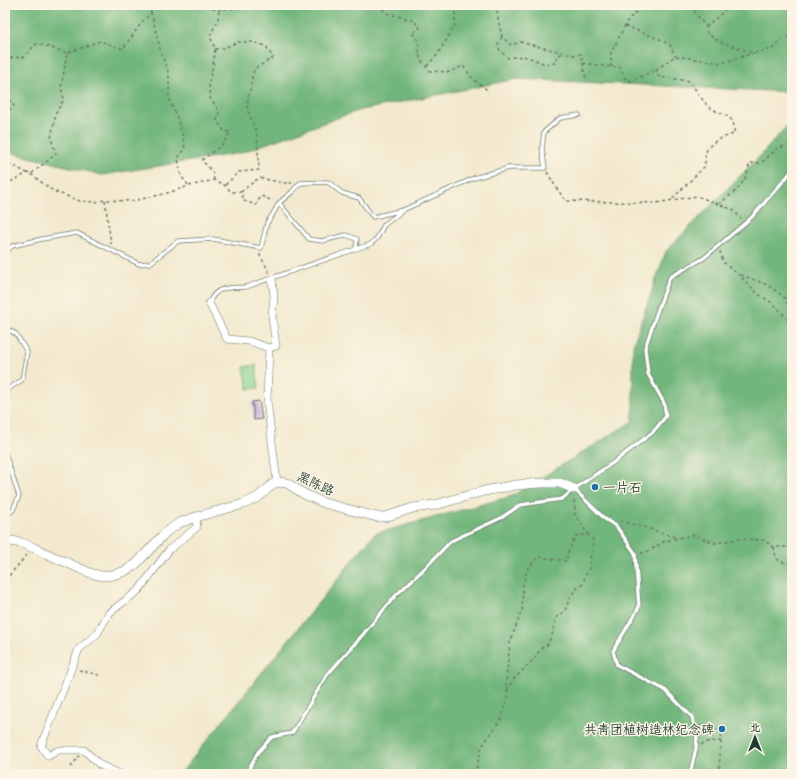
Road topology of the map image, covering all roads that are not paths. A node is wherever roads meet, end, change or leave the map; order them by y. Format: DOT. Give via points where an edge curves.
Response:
graph roads {
  1 [pos="579,115"];
  2 [pos="792,170"];
  3 [pos="279,203"];
  4 [pos="403,210"];
  5 [pos="356,249"];
  6 [pos="5,253"];
  7 [pos="272,279"];
  8 [pos="209,303"];
  9 [pos="5,328"];
  10 [pos="269,348"];
  11 [pos="5,391"];
  12 [pos="5,452"];
  13 [pos="277,482"];
  14 [pos="574,489"];
  15 [pos="5,516"];
  16 [pos="196,517"];
  17 [pos="5,540"];
  18 [pos="120,774"];
  19 [pos="246,774"];
  20 [pos="690,774"];
  1 -- 4 [label="lane" via="560,118 544,132 542,148 545,168 509,168 474,178"];
  2 -- 14 [label="lane" via="752,217 704,258 670,277 644,348 648,374 664,403 666,416 653,432"];
  3 -- 4 [label="lane" via="300,183 328,182 342,193 359,198 373,217"];
  3 -- 5 [label="lane" via="309,239 322,241 346,234 357,239"];
  3 -- 6 [label="lane" via="267,223 261,248 213,239 178,241 150,263 139,264 77,233 12,246"];
  4 -- 5 [label="lane" via="384,225 371,244"];
  5 -- 7 [label="lane"];
  7 -- 8 [label="lane" via="246,287 217,291"];
  7 -- 10 [label="street" via="272,317 276,346"];
  8 -- 10 [label="street" via="227,340 249,341"];
  9 -- 11 [label="lane" via="16,334 27,352 22,380"];
  10 -- 13 [label="street" via="267,401"];
  12 -- 15 [label="lane" via="19,496 13,510"];
  13 -- 14 [label="street, 黑陈路" via="287,483 324,503 377,517 516,485 560,483"];
  13 -- 16 [label="street, 黑陈路" via="257,498"];
  14 -- 19 [label="lane" via="562,499 520,505 501,518 451,541 396,595 327,675 292,733 272,737 258,752"];
  14 -- 20 [label="lane" via="605,519 616,526 635,553 639,607 613,651 617,665 665,690 692,717 698,738"];
  16 -- 17 [label="street, 黑陈路" via="179,523 166,532 136,564 113,575 90,573 22,543"];
  16 -- 18 [label="street" via="197,527 169,550 139,590 110,613 97,634 79,649 42,746 48,756 59,750 84,750 100,765"];
}
